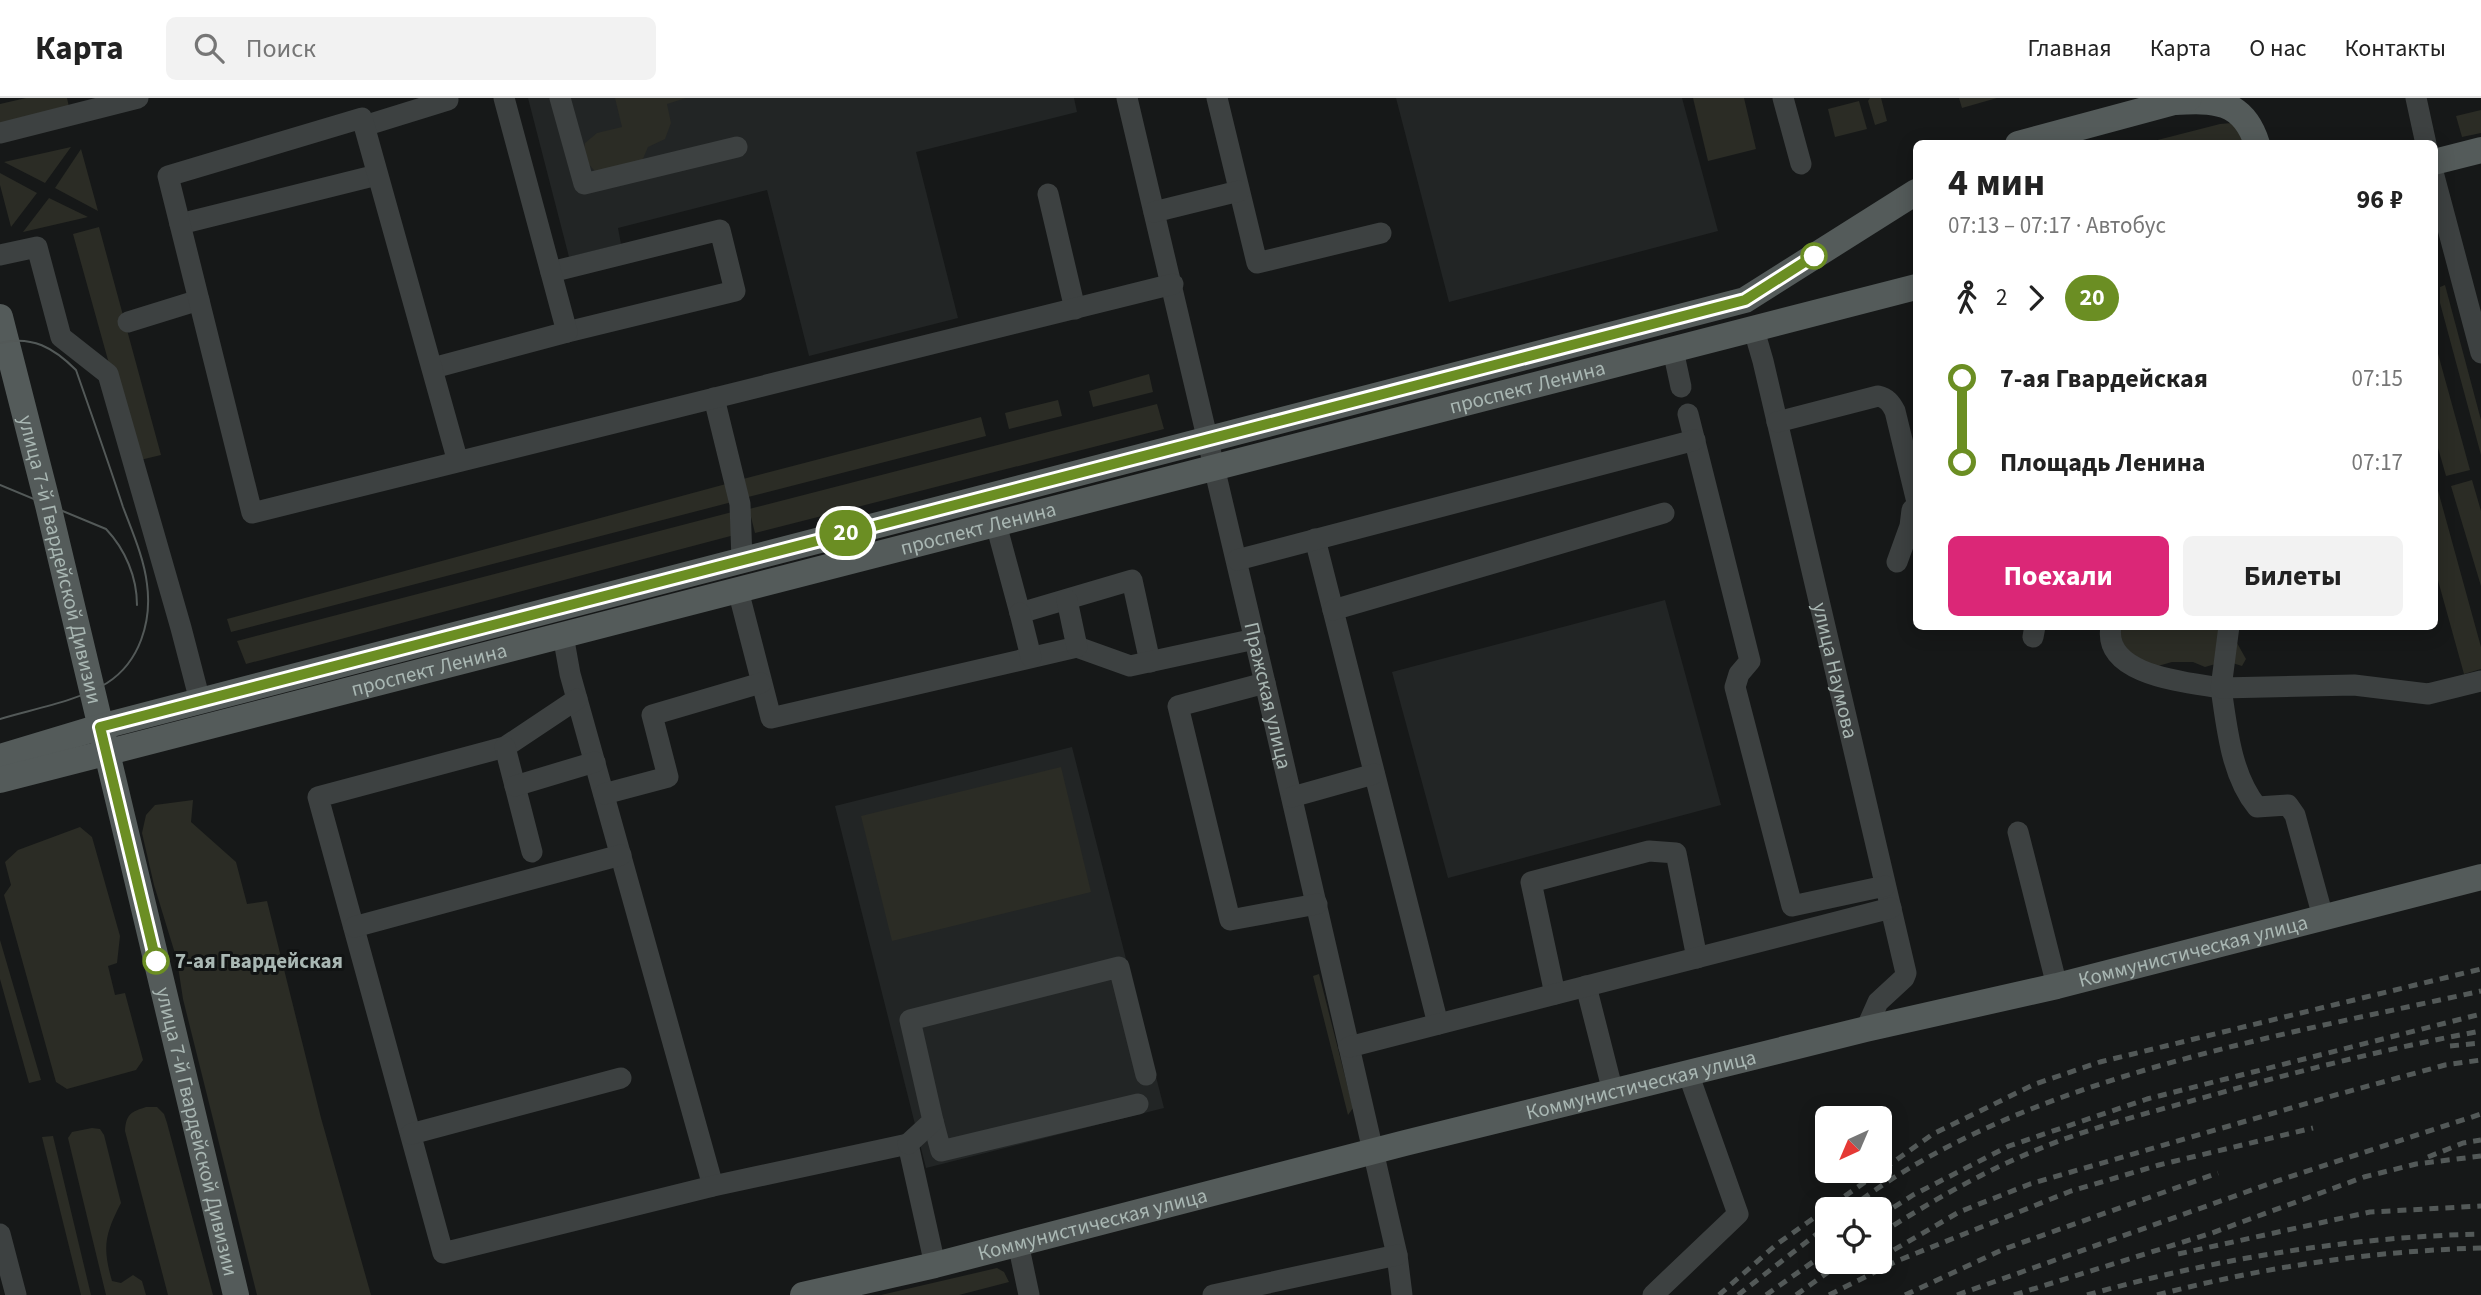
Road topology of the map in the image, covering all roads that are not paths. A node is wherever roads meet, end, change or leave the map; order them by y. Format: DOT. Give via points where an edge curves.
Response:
graph roads {
  1 [pos="138,98"];
  2 [pos="504,98"];
  3 [pos="560,98"];
  4 [pos="1127,98"];
  5 [pos="1217,98"];
  6 [pos="1783,98"];
  7 [pos="2416,98"];
  8 [pos="448,100"];
  9 [pos="2181,100"];
  10 [pos="365,126"];
  11 [pos="0,133"];
  12 [pos="2033,140"];
  13 [pos="2256,140"];
  14 [pos="2425,140"];
  15 [pos="737,147"];
  16 [pos="2481,150"];
  17 [pos="2438,161"];
  18 [pos="1801,164"];
  19 [pos="377,175"];
  20 [pos="2438,189"];
  21 [pos="1239,191"];
  22 [pos="1048,194"];
  23 [pos="1913,194"];
  24 [pos="1154,212"];
  25 [pos="180,224"];
  26 [pos="1381,233"];
  27 [pos="0,255"];
  28 [pos="551,272"];
  29 [pos="1173,284"];
  30 [pos="1913,288"];
  31 [pos="199,300"];
  32 [pos="1745,300"];
  33 [pos="1075,309"];
  34 [pos="0,317"];
  35 [pos="2477,319"];
  36 [pos="128,322"];
  37 [pos="1754,330"];
  38 [pos="567,332"];
  39 [pos="1673,351"];
  40 [pos="2481,353"];
  41 [pos="433,368"];
  42 [pos="1681,387"];
  43 [pos="714,398"];
  44 [pos="1688,414"];
  45 [pos="1777,422"];
  46 [pos="1207,440"];
  47 [pos="1695,440"];
  48 [pos="458,462"];
  49 [pos="1215,468"];
  50 [pos="1913,486"];
  51 [pos="1913,509"];
  52 [pos="1664,513"];
  53 [pos="996,524"];
  54 [pos="1315,539"];
  55 [pos="742,560"];
  56 [pos="1237,560"];
  57 [pos="1897,562"];
  58 [pos="738,590"];
  59 [pos="1066,600"];
  60 [pos="1333,610"];
  61 [pos="1020,612"];
  62 [pos="2110,630"];
  63 [pos="2229,630"];
  64 [pos="563,635"];
  65 [pos="1255,639"];
  66 [pos="1077,647"];
  67 [pos="1031,657"];
  68 [pos="1150,662"];
  69 [pos="2481,681"];
  70 [pos="761,683"];
  71 [pos="1265,683"];
  72 [pos="2221,688"];
  73 [pos="577,699"];
  74 [pos="200,701"];
  75 [pos="104,739"];
  76 [pos="505,747"];
  77 [pos="0,757"];
  78 [pos="595,762"];
  79 [pos="1374,774"];
  80 [pos="0,780"];
  81 [pos="515,786"];
  82 [pos="604,794"];
  83 [pos="1292,797"];
  84 [pos="2018,832"];
  85 [pos="532,852"];
  86 [pos="621,855"];
  87 [pos="2481,877"];
  88 [pos="1885,886"];
  89 [pos="1317,904"];
  90 [pos="1891,908"];
  91 [pos="2323,917"];
  92 [pos="354,927"];
  93 [pos="1697,958"];
  94 [pos="1586,986"];
  95 [pos="2057,986"];
  96 [pos="1555,994"];
  97 [pos="1438,1024"];
  98 [pos="1866,1029"];
  99 [pos="1349,1046"];
  100 [pos="1688,1073"];
  101 [pos="1146,1075"];
  102 [pos="621,1078"];
  103 [pos="1613,1092"];
  104 [pos="1138,1104"];
  105 [pos="933,1121"];
  106 [pos="411,1134"];
  107 [pos="908,1144"];
  108 [pos="1373,1151"];
  109 [pos="713,1186"];
  110 [pos="0,1234"];
  111 [pos="1018,1243"];
  112 [pos="1397,1255"];
  113 [pos="935,1265"];
  114 [pos="821,1293"];
  115 [pos="16,1295"];
  116 [pos="236,1295"];
  117 [pos="1029,1295"];
  118 [pos="1213,1295"];
  119 [pos="1402,1295"];
  120 [pos="1653,1295"];
  1 -- 11 [label="street"];
  2 -- 28 [label="street"];
  3 -- 15 [label="street" via="584,184"];
  4 -- 24 [label="street, Пражская улица"];
  5 -- 21 [label="street"];
  6 -- 18 [label="street"];
  7 -- 14 [label="street"];
  8 -- 10 [label="street"];
  9 -- 12 [label="main road"];
  9 -- 13 [label="main road" via="2222,103 2249,124"];
  10 -- 19 [label="street"];
  10 -- 25 [label="street" via="362,118 168,176"];
  16 -- 17 [label="main road"];
  19 -- 25 [label="street"];
  19 -- 41 [label="street"];
  20 -- 35 [label="street"];
  21 -- 24 [label="street"];
  21 -- 26 [label="street" via="1257,263"];
  22 -- 33 [label="street"];
  23 -- 32 [label="main road, проспект Ленина"];
  24 -- 29 [label="street, Пражская улица"];
  25 -- 31 [label="street"];
  27 -- 74 [label="street" via="37,247 61,337 108,374"];
  28 -- 38 [label="street"];
  28 -- 38 [label="street" via="720,230 735,291"];
  29 -- 33 [label="street"];
  29 -- 46 [label="street, Пражская улица"];
  30 -- 37 [label="main road, проспект Ленина"];
  31 -- 36 [label="street"];
  31 -- 48 [label="street" via="252,513"];
  32 -- 37 [label="main road, улица Наумова"];
  32 -- 46 [label="main road, проспект Ленина"];
  33 -- 43 [label="street"];
  34 -- 75 [label="main road, улица 7-й Гвардейской Дивизии"];
  35 -- 40 [label="street"];
  37 -- 39 [label="main road, проспект Ленина"];
  37 -- 45 [label="street, улица Наумова"];
  38 -- 41 [label="street"];
  39 -- 42 [label="street"];
  39 -- 49 [label="main road, проспект Ленина"];
  41 -- 48 [label="street"];
  43 -- 48 [label="street"];
  43 -- 55 [label="street" via="740,504"];
  44 -- 47 [label="street"];
  45 -- 50 [label="street" via="1884,398 1895,411"];
  45 -- 88 [label="street, улица Наумова"];
  46 -- 49 [label="street, Пражская улица"];
  46 -- 55 [label="main road, проспект Ленина"];
  47 -- 54 [label="street"];
  47 -- 88 [label="street" via="1750,661 1735,687 1792,906"];
  49 -- 53 [label="main road, проспект Ленина"];
  49 -- 56 [label="street, Пражская улица"];
  51 -- 57 [label="street"];
  52 -- 60 [label="street"];
  53 -- 58 [label="main road, проспект Ленина"];
  53 -- 61 [label="street"];
  54 -- 56 [label="street"];
  54 -- 60 [label="street"];
  55 -- 74 [label="main road, проспект Ленина"];
  56 -- 65 [label="street, Пражская улица"];
  58 -- 64 [label="main road, проспект Ленина"];
  58 -- 70 [label="street"];
  59 -- 61 [label="street"];
  59 -- 66 [label="street"];
  59 -- 68 [label="street" via="1132,580"];
  60 -- 79 [label="street"];
  61 -- 67 [label="street"];
  62 -- 72 [label="street" via="2114,651 2133,666 2150,674"];
  63 -- 72 [label="street"];
  64 -- 73 [label="street"];
  64 -- 75 [label="main road, проспект Ленина"];
  65 -- 68 [label="street"];
  65 -- 71 [label="street, Пражская улица"];
  66 -- 67 [label="street"];
  66 -- 68 [label="street" via="1130,666"];
  67 -- 70 [label="street" via="771,718"];
  69 -- 72 [label="street" via="2428,694 2354,685"];
  70 -- 82 [label="street" via="652,715 668,777"];
  71 -- 83 [label="street, Пражская улица"];
  71 -- 89 [label="street" via="1178,706 1230,920"];
  72 -- 91 [label="street" via="2229,741 2247,796 2256,807 2288,805 2295,815"];
  73 -- 76 [label="street"];
  73 -- 78 [label="street"];
  74 -- 75 [label="main road, проспект Ленина"];
  75 -- 77 [label="main road, проспект Ленина"];
  75 -- 80 [label="main road, проспект Ленина"];
  75 -- 116 [label="main road, улица 7-й Гвардейской Дивизии"];
  76 -- 81 [label="street"];
  76 -- 92 [label="street" via="318,797"];
  78 -- 81 [label="street"];
  78 -- 82 [label="street"];
  79 -- 83 [label="street"];
  79 -- 97 [label="street"];
  81 -- 85 [label="street"];
  82 -- 86 [label="street"];
  83 -- 89 [label="street, Пражская улица"];
  84 -- 95 [label="street"];
  86 -- 92 [label="street"];
  86 -- 109 [label="street"];
  87 -- 91 [label="main road, Коммунистическая улица"];
  88 -- 90 [label="street, улица Наумова"];
  89 -- 99 [label="street, Пражская улица"];
  90 -- 93 [label="street"];
  90 -- 98 [label="street, улица Наумова" via="1906,973 1878,1002"];
  91 -- 95 [label="main road, Коммунистическая улица"];
  92 -- 106 [label="street"];
  93 -- 94 [label="street"];
  93 -- 96 [label="street" via="1676,853 1649,851 1531,881"];
  94 -- 96 [label="street"];
  94 -- 103 [label="street"];
  95 -- 98 [label="main road, Коммунистическая улица"];
  96 -- 97 [label="street"];
  97 -- 99 [label="street"];
  98 -- 100 [label="main road, Коммунистическая улица"];
  99 -- 108 [label="street, Пражская улица"];
  100 -- 103 [label="main road, Коммунистическая улица"];
  100 -- 120 [label="street" via="1738,1214"];
  101 -- 105 [label="street" via="1119,967 910,1020"];
  102 -- 106 [label="street"];
  103 -- 108 [label="main road, Коммунистическая улица"];
  104 -- 105 [label="street" via="941,1151"];
  105 -- 107 [label="street"];
  106 -- 109 [label="street" via="443,1253"];
  107 -- 109 [label="street"];
  107 -- 113 [label="street"];
  108 -- 111 [label="main road, Коммунистическая улица"];
  108 -- 112 [label="street, Пражская улица"];
  110 -- 115 [label="street"];
  111 -- 113 [label="main road, Коммунистическая улица"];
  111 -- 117 [label="street"];
  112 -- 118 [label="street"];
  112 -- 119 [label="street, Пражская улица"];
  113 -- 114 [label="main road, Коммунистическая улица"];
}
